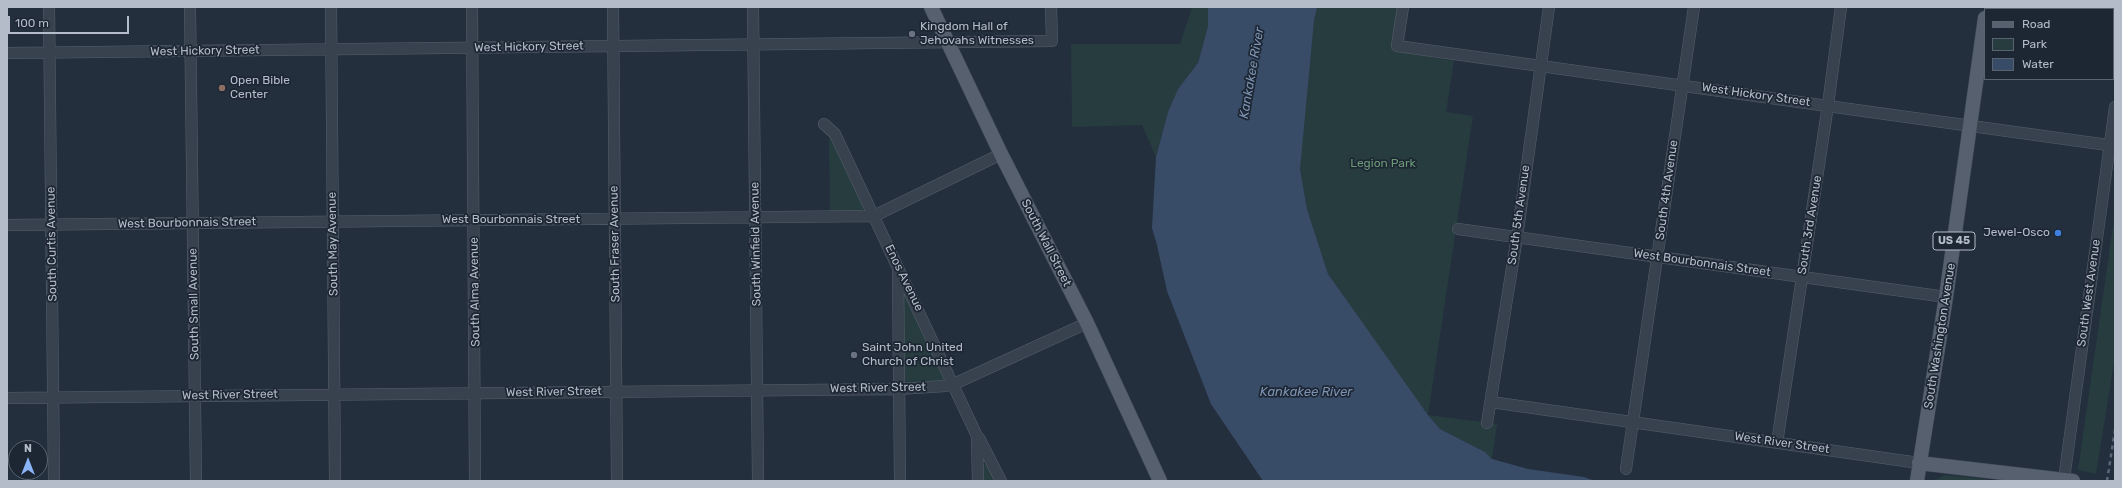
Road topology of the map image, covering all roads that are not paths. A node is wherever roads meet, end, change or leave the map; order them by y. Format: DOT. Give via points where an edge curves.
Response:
graph roads {
  1 [pos="49,7"];
  2 [pos="190,7"];
  3 [pos="331,7"];
  4 [pos="472,7"];
  5 [pos="613,7"];
  6 [pos="753,7"];
  7 [pos="931,7"];
  8 [pos="1051,7"];
  9 [pos="1403,7"];
  10 [pos="1549,7"];
  11 [pos="1694,7"];
  12 [pos="1841,7"];
  13 [pos="1984,25"];
  14 [pos="948,42"];
  15 [pos="753,44"];
  16 [pos="613,46"];
  17 [pos="472,48"];
  18 [pos="331,49"];
  19 [pos="191,51"];
  20 [pos="7,53"];
  21 [pos="50,53"];
  22 [pos="1541,66"];
  23 [pos="1682,85"];
  24 [pos="1828,105"];
  25 [pos="2115,107"];
  26 [pos="824,124"];
  27 [pos="1970,125"];
  28 [pos="2112,146"];
  29 [pos="1001,154"];
  30 [pos="874,216"];
  31 [pos="755,217"];
  32 [pos="615,219"];
  33 [pos="474,220"];
  34 [pos="333,222"];
  35 [pos="193,223"];
  36 [pos="7,225"];
  37 [pos="51,225"];
  38 [pos="1458,229"];
  39 [pos="1517,237"];
  40 [pos="1657,257"];
  41 [pos="898,265"];
  42 [pos="1802,277"];
  43 [pos="1946,297"];
  44 [pos="1087,323"];
  45 [pos="954,384"];
  46 [pos="899,389"];
  47 [pos="757,390"];
  48 [pos="616,392"];
  49 [pos="476,393"];
  50 [pos="334,394"];
  51 [pos="195,396"];
  52 [pos="53,397"];
  53 [pos="7,398"];
  54 [pos="1491,402"];
  55 [pos="1633,422"];
  56 [pos="1487,423"];
  57 [pos="977,436"];
  58 [pos="1777,442"];
  59 [pos="1920,463"];
  60 [pos="1626,469"];
  61 [pos="2068,480"];
  62 [pos="54,481"];
  63 [pos="196,481"];
  64 [pos="335,481"];
  65 [pos="475,481"];
  66 [pos="617,481"];
  67 [pos="758,481"];
  68 [pos="900,481"];
  69 [pos="978,481"];
  70 [pos="1001,481"];
  71 [pos="1160,481"];
  72 [pos="1917,481"];
  1 -- 21 [label="street, South Curtis Avenue"];
  2 -- 19 [label="street, South Small Avenue"];
  3 -- 18 [label="street, South May Avenue"];
  4 -- 17 [label="street, South Alma Avenue"];
  5 -- 16 [label="street, South Fraser Avenue"];
  6 -- 15 [label="street, South Winfield Avenue"];
  7 -- 14 [label="main road, South Wall Street"];
  8 -- 14 [label="street, West Hickory Street" via="1052,41"];
  9 -- 22 [label="street, West Hickory Street" via="1397,46"];
  10 -- 22 [label="street, South 5th Avenue"];
  11 -- 23 [label="street, South 4th Avenue"];
  12 -- 24 [label="street, South 3rd Avenue"];
  13 -- 27 [label="main road, South Washington Avenue / US 45"];
  14 -- 15 [label="street, West Hickory Street"];
  14 -- 29 [label="main road, South Wall Street"];
  15 -- 16 [label="street, West Hickory Street"];
  15 -- 31 [label="street, South Winfield Avenue"];
  16 -- 17 [label="street, West Hickory Street"];
  16 -- 32 [label="street, South Fraser Avenue"];
  17 -- 18 [label="street, West Hickory Street"];
  17 -- 33 [label="street, South Alma Avenue"];
  18 -- 19 [label="street, West Hickory Street"];
  18 -- 34 [label="street, South May Avenue"];
  19 -- 21 [label="street, West Hickory Street"];
  19 -- 35 [label="street, South Small Avenue"];
  20 -- 21 [label="street, West Hickory Street"];
  21 -- 37 [label="street, South Curtis Avenue"];
  22 -- 23 [label="street, West Hickory Street"];
  22 -- 39 [label="street, South 5th Avenue"];
  23 -- 24 [label="street, West Hickory Street"];
  23 -- 40 [label="street, South 4th Avenue"];
  24 -- 27 [label="street, West Hickory Street"];
  24 -- 42 [label="street, South 3rd Avenue"];
  25 -- 28 [label="street, South West Avenue"];
  26 -- 30 [label="street, Enos Avenue" via="835,134"];
  27 -- 28 [label="street, West Hickory Street"];
  27 -- 43 [label="main road, South Washington Avenue / US 45"];
  28 -- 61 [label="street, South West Avenue"];
  29 -- 30 [label="street, West Bourbonnais Street"];
  29 -- 44 [label="main road, South Wall Street"];
  30 -- 31 [label="street, West Bourbonnais Street"];
  30 -- 41 [label="street, Enos Avenue"];
  31 -- 32 [label="street, West Bourbonnais Street"];
  31 -- 47 [label="street, South Winfield Avenue"];
  32 -- 33 [label="street, West Bourbonnais Street"];
  32 -- 48 [label="street, South Fraser Avenue"];
  33 -- 34 [label="street, West Bourbonnais Street"];
  33 -- 49 [label="street, South Alma Avenue"];
  34 -- 35 [label="street, West Bourbonnais Street"];
  34 -- 50 [label="street, South May Avenue"];
  35 -- 37 [label="street, West Bourbonnais Street"];
  35 -- 51 [label="street, South Small Avenue"];
  36 -- 37 [label="street, West Bourbonnais Street"];
  37 -- 52 [label="street, South Curtis Avenue"];
  38 -- 39 [label="street, West Bourbonnais Street"];
  39 -- 40 [label="street, West Bourbonnais Street"];
  39 -- 54 [label="street, South 5th Avenue"];
  40 -- 42 [label="street, West Bourbonnais Street"];
  40 -- 55 [label="street, South 4th Avenue"];
  41 -- 45 [label="street, Enos Avenue"];
  41 -- 46 [label="street"];
  42 -- 43 [label="street, West Bourbonnais Street"];
  42 -- 58 [label="street, South 3rd Avenue"];
  43 -- 59 [label="main road, South Washington Avenue / US 45"];
  44 -- 45 [label="street, West River Street"];
  44 -- 71 [label="main road, South Wall Street"];
  45 -- 46 [label="street, West River Street"];
  45 -- 57 [label="street, Enos Avenue"];
  46 -- 47 [label="street, West River Street"];
  46 -- 68 [label="street"];
  47 -- 48 [label="street, West River Street"];
  47 -- 67 [label="street, South Winfield Avenue"];
  48 -- 49 [label="street, West River Street"];
  48 -- 66 [label="street, South Fraser Avenue"];
  49 -- 50 [label="street, West River Street"];
  49 -- 65 [label="street, South Alma Avenue"];
  50 -- 51 [label="street, West River Street"];
  50 -- 64 [label="street, South May Avenue"];
  51 -- 52 [label="street, West River Street"];
  51 -- 63 [label="street, South Small Avenue"];
  52 -- 53 [label="street, West River Street"];
  52 -- 62 [label="street, South Curtis Avenue"];
  54 -- 55 [label="street, West River Street"];
  54 -- 56 [label="street, South 5th Avenue"];
  55 -- 58 [label="street, West River Street"];
  55 -- 60 [label="street, South 4th Avenue"];
  57 -- 69 [label="street, Enos Avenue"];
  57 -- 70 [label="street, Enos Avenue"];
  58 -- 59 [label="street, West River Street"];
  59 -- 61 [label="main road, West River Street"];
  59 -- 72 [label="main road, US 45"];
}
